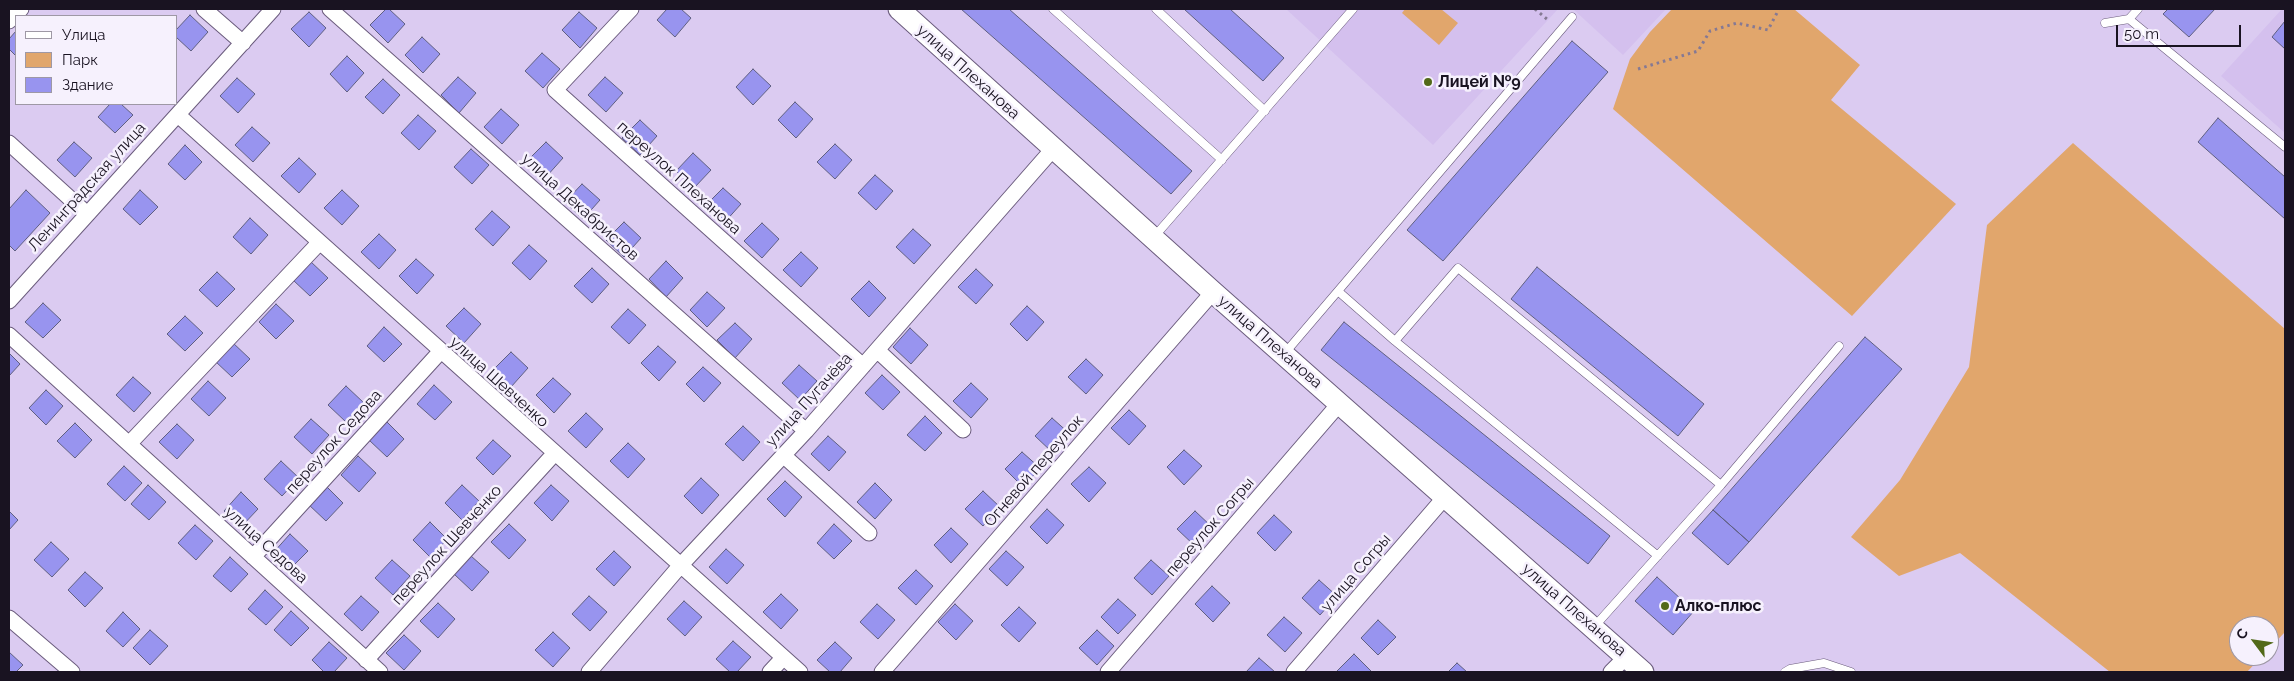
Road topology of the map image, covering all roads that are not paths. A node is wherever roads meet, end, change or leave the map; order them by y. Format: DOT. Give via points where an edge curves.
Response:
graph roads {
  1 [pos="204,9"];
  2 [pos="273,9"];
  3 [pos="330,9"];
  4 [pos="631,9"];
  5 [pos="899,9"];
  6 [pos="1053,9"];
  7 [pos="1156,9"];
  8 [pos="1353,9"];
  9 [pos="2138,9"];
  10 [pos="1572,17"];
  11 [pos="2129,19"];
  12 [pos="2105,24"];
  13 [pos="243,43"];
  14 [pos="1265,110"];
  15 [pos="178,115"];
  16 [pos="9,142"];
  17 [pos="2285,147"];
  18 [pos="1053,149"];
  19 [pos="1222,160"];
  20 [pos="86,213"];
  21 [pos="1153,238"];
  22 [pos="319,243"];
  23 [pos="1213,292"];
  24 [pos="1339,292"];
  25 [pos="9,301"];
  26 [pos="9,335"];
  27 [pos="1395,341"];
  28 [pos="1839,346"];
  29 [pos="877,350"];
  30 [pos="440,352"];
  31 [pos="1284,355"];
  32 [pos="863,366"];
  33 [pos="1339,404"];
  34 [pos="806,430"];
  35 [pos="963,430"];
  36 [pos="129,444"];
  37 [pos="554,454"];
  38 [pos="783,455"];
  39 [pos="1721,485"];
  40 [pos="1445,497"];
  41 [pos="869,534"];
  42 [pos="1658,556"];
  43 [pos="253,557"];
  44 [pos="680,566"];
  45 [pos="9,618"];
  46 [pos="1594,627"];
  47 [pos="1627,656"];
  48 [pos="783,658"];
  49 [pos="366,660"];
  50 [pos="72,672"];
  51 [pos="380,672"];
  52 [pos="589,672"];
  53 [pos="770,672"];
  54 [pos="800,672"];
  55 [pos="882,672"];
  56 [pos="1108,672"];
  57 [pos="1294,672"];
  58 [pos="1611,672"];
  59 [pos="1643,672"];
  60 [pos="1785,672"];
  61 [pos="1851,672"];
  1 -- 13 [label="street"];
  2 -- 13 [label="street, Ленинградская улица"];
  3 -- 34 [label="street, улица Декабристов"];
  4 -- 32 [label="street, переулок Плеханова" via="555,90"];
  5 -- 18 [label="main road, улица Плеханова"];
  6 -- 19 [label="lane"];
  7 -- 14 [label="lane"];
  8 -- 14 [label="lane"];
  9 -- 11 [label="lane"];
  10 -- 24 [label="lane"];
  11 -- 12 [label="lane"];
  11 -- 17 [label="lane"];
  13 -- 15 [label="street, Ленинградская улица"];
  14 -- 19 [label="lane"];
  15 -- 20 [label="street, Ленинградская улица"];
  15 -- 22 [label="street, улица Шевченко"];
  16 -- 20 [label="street"];
  18 -- 21 [label="main road, улица Плеханова"];
  18 -- 29 [label="street, улица Пугачёва"];
  19 -- 21 [label="lane"];
  20 -- 25 [label="street, Ленинградская улица"];
  21 -- 23 [label="main road, улица Плеханова"];
  22 -- 30 [label="street, улица Шевченко"];
  22 -- 36 [label="street"];
  23 -- 31 [label="main road, улица Плеханова"];
  23 -- 55 [label="street, Огневой переулок"];
  24 -- 27 [label="lane"];
  24 -- 31 [label="lane"];
  26 -- 36 [label="street, улица Седова"];
  27 -- 39 [label="lane" via="1458,268"];
  27 -- 42 [label="lane"];
  28 -- 39 [label="lane"];
  29 -- 32 [label="street, улица Пугачёва"];
  29 -- 35 [label="street"];
  30 -- 37 [label="street, улица Шевченко"];
  30 -- 43 [label="street, переулок Седова"];
  31 -- 33 [label="main road, улица Плеханова"];
  32 -- 34 [label="street, улица Пугачёва"];
  33 -- 40 [label="main road, улица Плеханова"];
  33 -- 56 [label="street, переулок Согры"];
  34 -- 38 [label="street, улица Пугачёва"];
  36 -- 43 [label="street, улица Седова"];
  37 -- 44 [label="street, улица Шевченко"];
  37 -- 49 [label="street, переулок Шевченко"];
  38 -- 41 [label="street"];
  38 -- 44 [label="street, улица Пугачёва"];
  39 -- 42 [label="lane"];
  40 -- 46 [label="main road, улица Плеханова"];
  40 -- 57 [label="street, улица Согры"];
  42 -- 46 [label="lane"];
  43 -- 49 [label="street, улица Седова"];
  44 -- 48 [label="street, улица Шевченко"];
  44 -- 52 [label="street, улица Пугачёва"];
  45 -- 50 [label="street"];
  46 -- 47 [label="main road, улица Плеханова"];
  47 -- 58 [label="street"];
  47 -- 59 [label="main road, улица Плеханова"];
  48 -- 53 [label="street"];
  48 -- 54 [label="street, улица Шевченко"];
  49 -- 51 [label="street, улица Седова"];
  60 -- 61 [label="lane" via="1824,663"];
}
